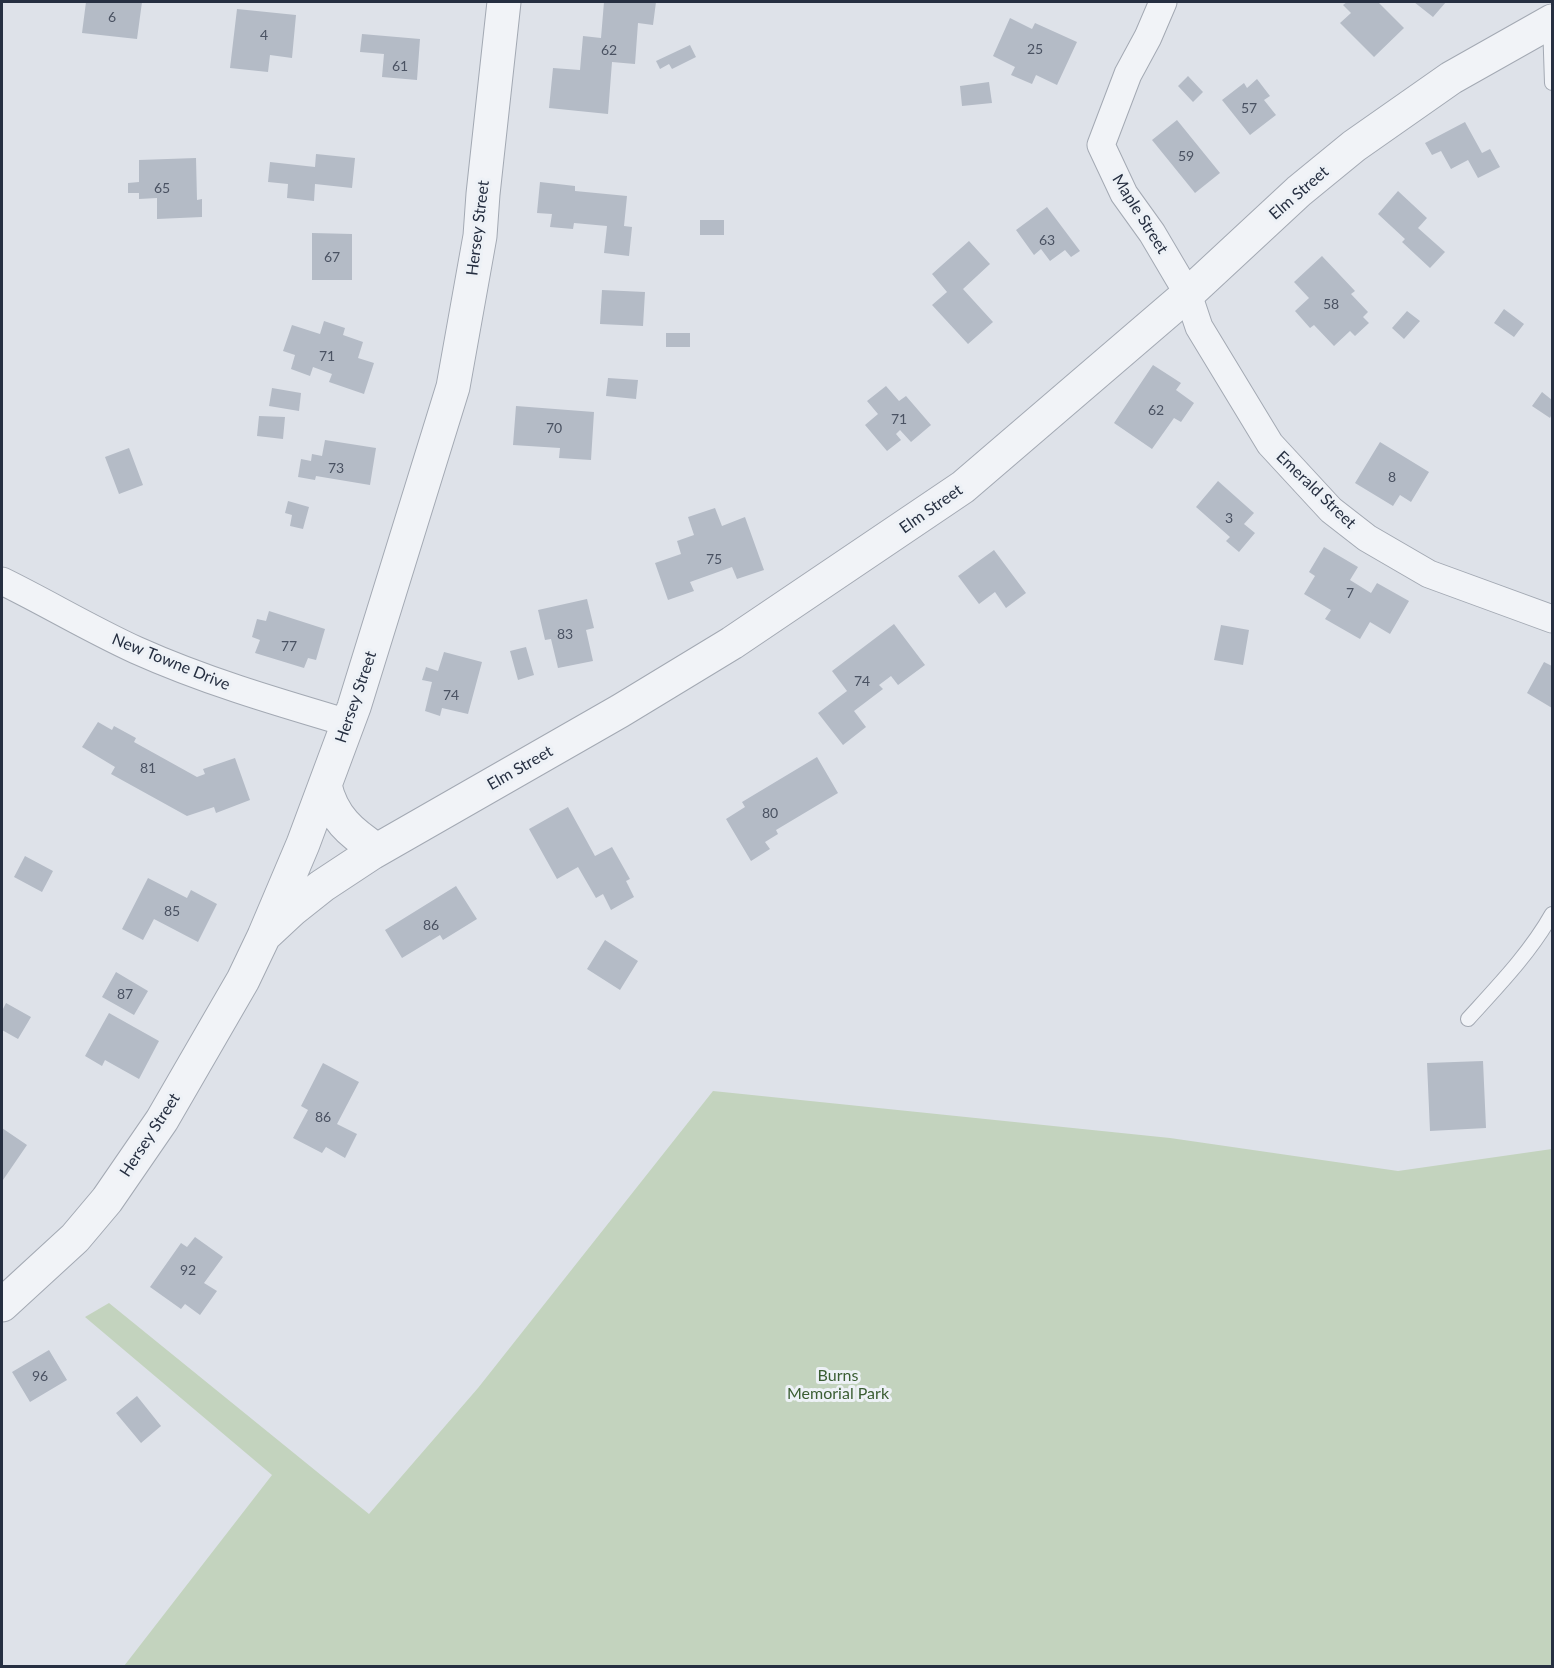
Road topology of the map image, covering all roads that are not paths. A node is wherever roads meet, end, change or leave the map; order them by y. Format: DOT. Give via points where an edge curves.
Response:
graph roads {
  1 [pos="504,2"];
  2 [pos="1163,2"];
  3 [pos="1551,22"];
  4 [pos="1552,83"];
  5 [pos="1188,294"];
  6 [pos="2,581"];
  7 [pos="1552,620"];
  8 [pos="348,723"];
  9 [pos="325,785"];
  10 [pos="377,850"];
  11 [pos="1552,914"];
  12 [pos="264,936"];
  13 [pos="1468,1019"];
  14 [pos="2,1305"];
  1 -- 8 [label="street, Hersey Street" via="480,236 453,387"];
  2 -- 5 [label="street, Maple Street" via="1128,74 1101,145 1124,194"];
  3 -- 4 [label="lane"];
  3 -- 5 [label="street, Elm Street" via="1451,78 1353,146"];
  5 -- 7 [label="street, Emerald Street" via="1199,327 1269,444 1331,510 1367,538 1429,574"];
  5 -- 10 [label="street, Elm Street" via="963,487 914,522 732,643"];
  6 -- 8 [label="street, New Towne Drive" via="78,621 197,675"];
  8 -- 9 [label="street, Hersey Street"];
  9 -- 10 [label="street" via="334,810"];
  9 -- 12 [label="street, Hersey Street"];
  10 -- 12 [label="street, Elm Street" via="322,886"];
  11 -- 13 [label="lane" via="1505,979"];
  12 -- 14 [label="street, Hersey Street" via="193,1068 107,1200 75,1238"];
}
